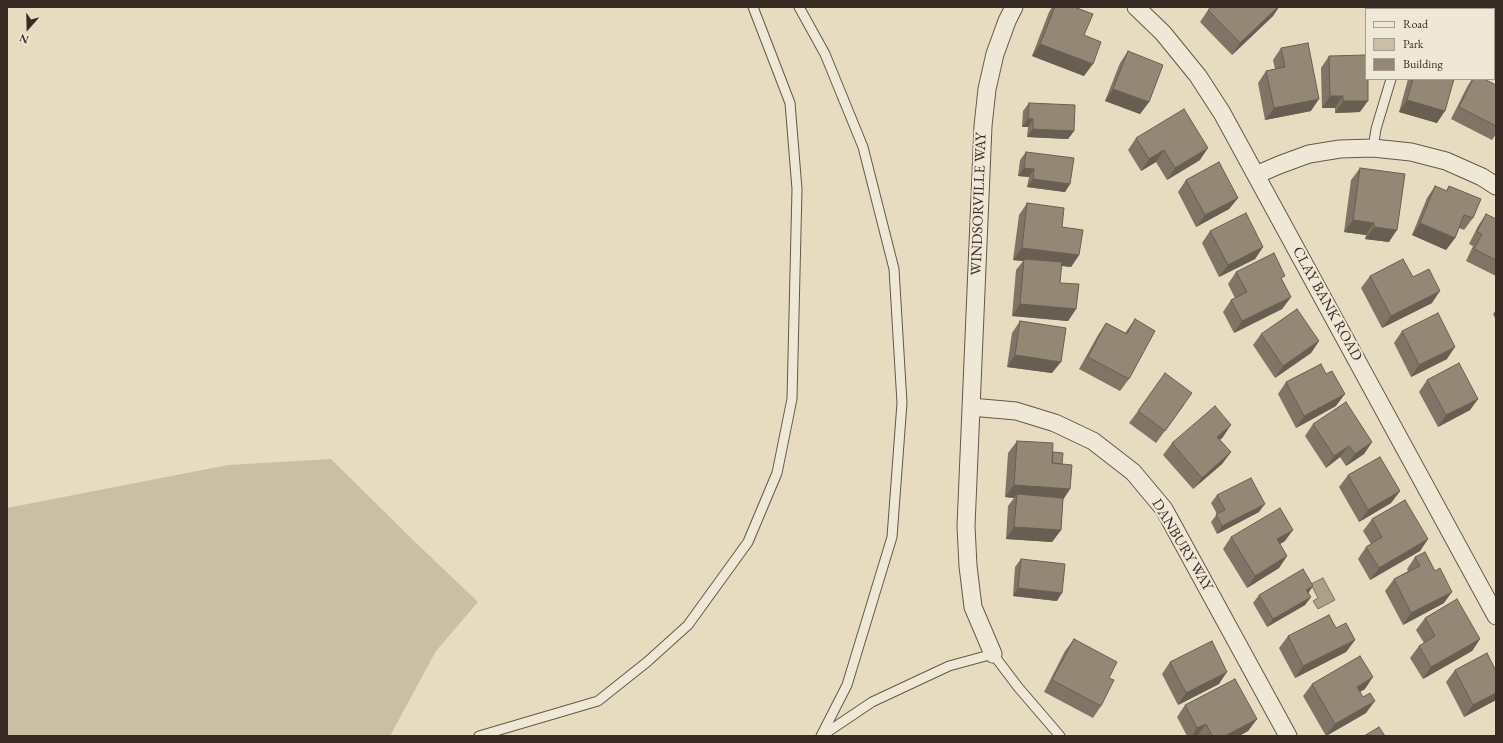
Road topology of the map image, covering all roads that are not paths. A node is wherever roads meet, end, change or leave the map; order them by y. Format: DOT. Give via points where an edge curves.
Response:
graph roads {
  1 [pos="753,7"];
  2 [pos="799,7"];
  3 [pos="1014,7"];
  4 [pos="1136,7"];
  5 [pos="1391,80"];
  6 [pos="1372,148"];
  7 [pos="1256,175"];
  8 [pos="1496,186"];
  9 [pos="971,407"];
  10 [pos="1496,616"];
  11 [pos="993,654"];
  12 [pos="479,736"];
  13 [pos="821,736"];
  14 [pos="1060,736"];
  15 [pos="1288,736"];
  1 -- 12 [label="lane" via="790,103 797,189 792,399 776,473 748,542 688,625 598,701"];
  2 -- 13 [label="lane" via="825,54 863,147 894,269 902,403 892,537 847,685"];
  3 -- 9 [label="street, WINDSORVILLE WAY" via="995,54 987,89 983,126"];
  4 -- 7 [label="street, CLAY BANK ROAD" via="1198,76 1222,113"];
  5 -- 6 [label="lane"];
  6 -- 7 [label="street" via="1340,148 1309,154"];
  6 -- 8 [label="street" via="1411,152 1446,161"];
  7 -- 10 [label="street, CLAY BANK ROAD"];
  9 -- 11 [label="street, WINDSORVILLE WAY" via="966,526 968,566 973,607"];
  9 -- 15 [label="street, DANBURY WAY" via="1016,411 1055,423 1093,441 1133,472 1164,509"];
  11 -- 13 [label="lane" via="949,666 872,702"];
  11 -- 14 [label="lane"];
}
